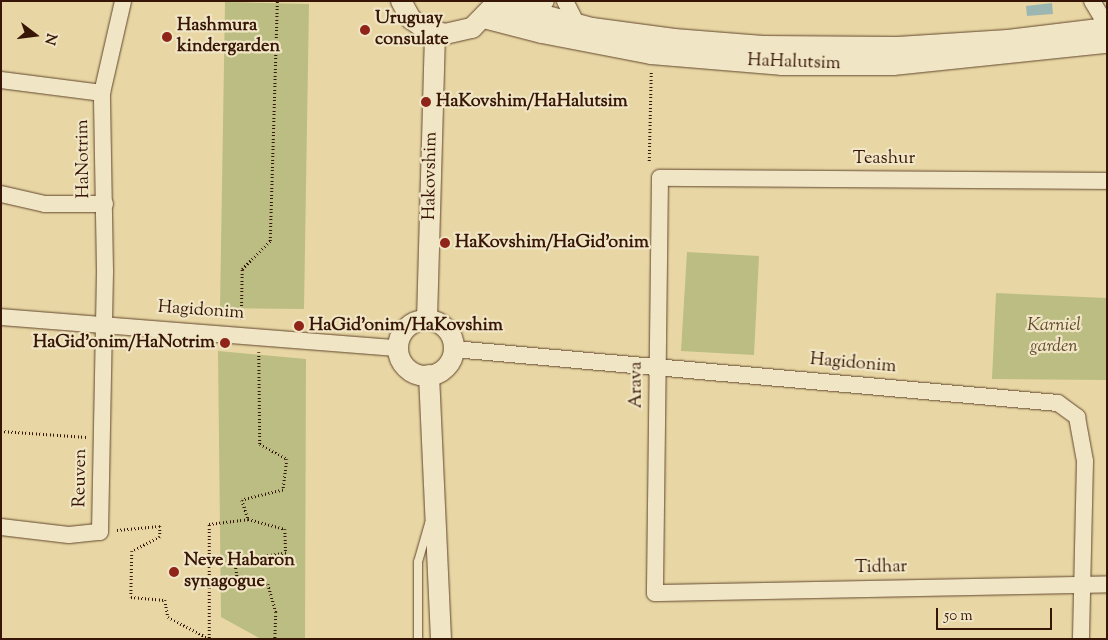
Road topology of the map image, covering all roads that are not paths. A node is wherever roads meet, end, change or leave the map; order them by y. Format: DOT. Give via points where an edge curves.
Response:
graph roads {
  1 [pos="123,1"];
  2 [pos="401,1"];
  3 [pos="546,1"];
  4 [pos="565,1"];
  5 [pos="1092,1"];
  6 [pos="490,7"];
  7 [pos="527,13"];
  8 [pos="577,25"];
  9 [pos="1107,27"];
  10 [pos="435,32"];
  11 [pos="1107,44"];
  12 [pos="1,80"];
  13 [pos="102,93"];
  14 [pos="660,178"];
  15 [pos="1107,181"];
  16 [pos="1,194"];
  17 [pos="105,204"];
  18 [pos="1,317"];
  19 [pos="428,320"];
  20 [pos="104,324"];
  21 [pos="398,348"];
  22 [pos="454,350"];
  23 [pos="656,366"];
  24 [pos="429,376"];
  25 [pos="436,498"];
  26 [pos="1,527"];
  27 [pos="1081,583"];
  28 [pos="1107,584"];
  29 [pos="655,593"];
  30 [pos="418,639"];
  31 [pos="441,639"];
  32 [pos="1082,639"];
  1 -- 13 [label="street, HaNotrim"];
  2 -- 10 [label="street" via="411,19"];
  3 -- 7 [label="street"];
  4 -- 8 [label="street"];
  5 -- 9 [label="street"];
  6 -- 7 [label="street, HaHalutsim"];
  6 -- 10 [label="street" via="459,33"];
  6 -- 11 [label="street, HaHalutsim" via="542,33 651,54 782,65 893,65"];
  7 -- 8 [label="street, HaHalutsim"];
  8 -- 9 [label="street, HaHalutsim" via="674,39 832,49 1008,40"];
  10 -- 19 [label="street, Hakovshim"];
  12 -- 13 [label="street"];
  13 -- 17 [label="street, HaNotrim"];
  14 -- 15 [label="street, Teashur"];
  14 -- 23 [label="street, Arava"];
  16 -- 17 [label="street" via="45,204"];
  17 -- 20 [label="street, HaNotrim"];
  18 -- 20 [label="street, Hagidonim"];
  19 -- 21 [label="street" via="410,324"];
  19 -- 22 [label="street" via="444,326 453,341"];
  20 -- 21 [label="street, Hagidonim"];
  20 -- 26 [label="street, Reuven" via="100,532 69,535"];
  21 -- 24 [label="street" via="400,357 411,371"];
  22 -- 23 [label="street, Hagidonim"];
  22 -- 24 [label="street" via="446,367"];
  23 -- 27 [label="street, Hagidonim" via="1058,403 1077,417 1085,461"];
  23 -- 29 [label="street, Arava"];
  24 -- 25 [label="street"];
  25 -- 30 [label="lane" via="418,562"];
  25 -- 31 [label="street"];
  27 -- 28 [label="street, Tidhar"];
  27 -- 29 [label="street, Tidhar"];
  27 -- 32 [label="street, Hagidonim"];
}
